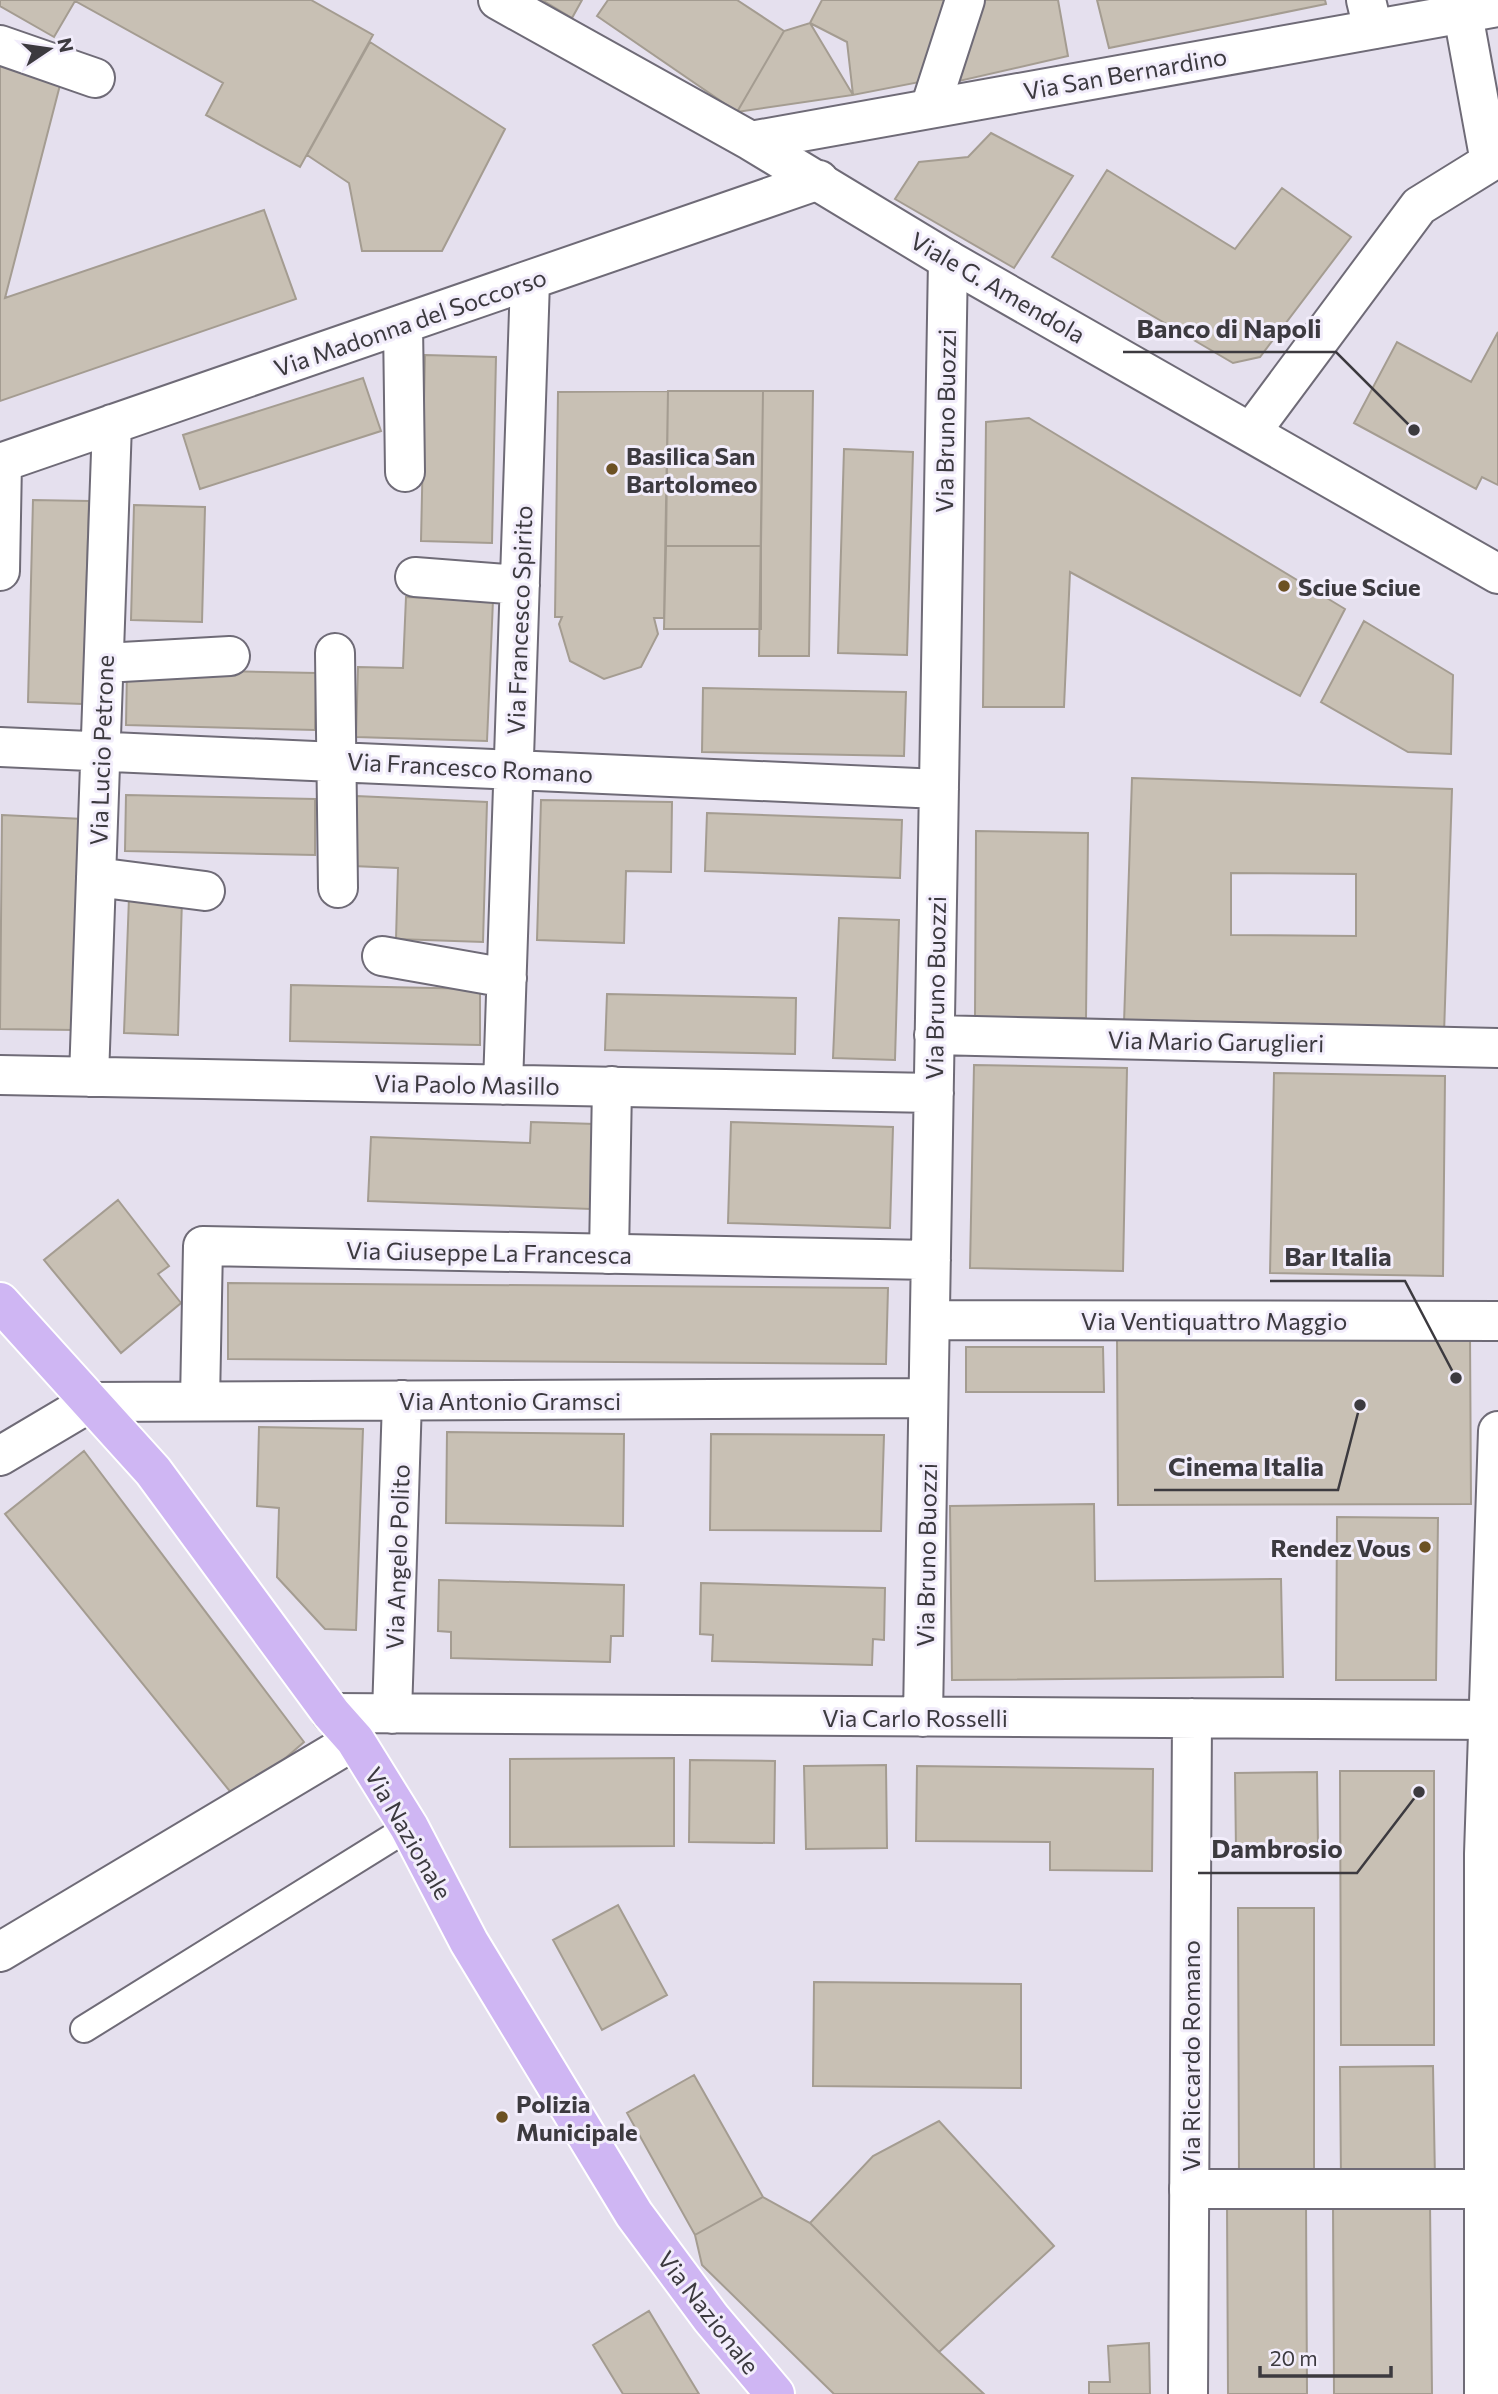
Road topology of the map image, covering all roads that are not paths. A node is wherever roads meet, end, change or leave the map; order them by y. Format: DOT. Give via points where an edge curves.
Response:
graph roads {
  1 [pos="498,0"];
  2 [pos="965,0"];
  3 [pos="1480,11"];
  4 [pos="1370,15"];
  5 [pos="0,44"];
  6 [pos="96,78"];
  7 [pos="930,108"];
  8 [pos="751,141"];
  9 [pos="819,180"];
  10 [pos="948,260"];
  11 [pos="530,281"];
  12 [pos="403,324"];
  13 [pos="113,424"];
  14 [pos="1251,432"];
  15 [pos="1,462"];
  16 [pos="405,472"];
  17 [pos="0,571"];
  18 [pos="1498,574"];
  19 [pos="415,577"];
  20 [pos="520,585"];
  21 [pos="335,653"];
  22 [pos="230,656"];
  23 [pos="104,663"];
  24 [pos="0,747"];
  25 [pos="101,750"];
  26 [pos="336,761"];
  27 [pos="514,768"];
  28 [pos="939,789"];
  29 [pos="96,877"];
  30 [pos="338,888"];
  31 [pos="205,891"];
  32 [pos="382,956"];
  33 [pos="507,978"];
  34 [pos="934,1035"];
  35 [pos="1498,1048"];
  36 [pos="0,1075"];
  37 [pos="89,1077"];
  38 [pos="503,1085"];
  39 [pos="611,1086"];
  40 [pos="934,1093"];
  41 [pos="609,1254"];
  42 [pos="931,1260"];
  43 [pos="0,1301"];
  44 [pos="930,1320"];
  45 [pos="1498,1321"];
  46 [pos="929,1398"];
  47 [pos="402,1400"];
  48 [pos="200,1401"];
  49 [pos="91,1402"];
  50 [pos="1498,1431"];
  51 [pos="0,1456"];
  52 [pos="392,1714"];
  53 [pos="923,1717"];
  54 [pos="1192,1718"];
  55 [pos="1493,1720"];
  56 [pos="343,1726"];
  57 [pos="410,1827"];
  58 [pos="0,1952"];
  59 [pos="84,2029"];
  60 [pos="1491,2141"];
  61 [pos="1189,2189"];
  62 [pos="1484,2189"];
  63 [pos="1489,2378"];
  64 [pos="775,2394"];
  65 [pos="1188,2394"];
  1 -- 8 [label="street, Viale G. Amendola"];
  2 -- 7 [label="street"];
  3 -- 4 [label="street, Via San Bernardino"];
  3 -- 14 [label="street" via="1490,162 1419,206"];
  4 -- 7 [label="street, Via San Bernardino"];
  5 -- 6 [label="street"];
  7 -- 8 [label="street, Via San Bernardino"];
  8 -- 9 [label="street, Viale G. Amendola"];
  9 -- 10 [label="street, Viale G. Amendola"];
  9 -- 11 [label="street, Via Madonna del Soccorso"];
  10 -- 14 [label="street, Viale G. Amendola"];
  10 -- 28 [label="street, Via Bruno Buozzi"];
  11 -- 12 [label="street, Via Madonna del Soccorso"];
  11 -- 20 [label="street, Via Francesco Spirito"];
  12 -- 13 [label="street, Via Madonna del Soccorso"];
  12 -- 16 [label="street"];
  13 -- 15 [label="street, Via Madonna del Soccorso"];
  13 -- 23 [label="street, Via Lucio Petrone"];
  14 -- 18 [label="street, Viale G. Amendola"];
  15 -- 17 [label="street"];
  19 -- 20 [label="street"];
  20 -- 27 [label="street, Via Francesco Spirito"];
  21 -- 26 [label="street"];
  22 -- 23 [label="street"];
  23 -- 25 [label="street, Via Lucio Petrone"];
  24 -- 25 [label="street, Via Francesco Romano"];
  25 -- 26 [label="street, Via Francesco Romano"];
  25 -- 29 [label="street, Via Lucio Petrone"];
  26 -- 27 [label="street, Via Francesco Romano"];
  26 -- 30 [label="street"];
  27 -- 28 [label="street, Via Francesco Romano"];
  27 -- 33 [label="street, Via Francesco Spirito"];
  28 -- 34 [label="street, Via Bruno Buozzi"];
  29 -- 31 [label="street"];
  29 -- 37 [label="street, Via Lucio Petrone"];
  32 -- 33 [label="street"];
  33 -- 38 [label="street, Via Francesco Spirito"];
  34 -- 35 [label="street, Via Mario Garuglieri"];
  34 -- 40 [label="street, Via Bruno Buozzi"];
  36 -- 37 [label="street, Via Paolo Masillo"];
  37 -- 38 [label="street, Via Paolo Masillo"];
  38 -- 39 [label="street, Via Paolo Masillo"];
  39 -- 40 [label="street, Via Paolo Masillo"];
  39 -- 41 [label="street"];
  40 -- 42 [label="street, Via Bruno Buozzi"];
  41 -- 42 [label="street, Via Giuseppe La Francesca"];
  41 -- 48 [label="street, Via Giuseppe La Francesca" via="203,1247"];
  42 -- 44 [label="street, Via Bruno Buozzi"];
  43 -- 49 [label="main road, Via Nazionale"];
  44 -- 45 [label="street, Via Ventiquattro Maggio"];
  44 -- 46 [label="street, Via Bruno Buozzi"];
  46 -- 47 [label="street, Via Antonio Gramsci"];
  46 -- 53 [label="street, Via Bruno Buozzi"];
  47 -- 48 [label="street, Via Antonio Gramsci"];
  47 -- 52 [label="street, Via Angelo Polito"];
  48 -- 49 [label="street, Via Antonio Gramsci"];
  49 -- 51 [label="street"];
  49 -- 56 [label="main road, Via Nazionale" via="153,1471"];
  50 -- 55 [label="street"];
  52 -- 53 [label="street, Via Carlo Rosselli"];
  52 -- 56 [label="street, Via Carlo Rosselli"];
  53 -- 54 [label="street, Via Carlo Rosselli"];
  54 -- 55 [label="street, Via Carlo Rosselli"];
  54 -- 61 [label="street, Via Riccardo Romano"];
  55 -- 60 [label="street" via="1484,1854"];
  56 -- 57 [label="main road, Via Nazionale"];
  56 -- 58 [label="street"];
  57 -- 59 [label="lane"];
  57 -- 64 [label="main road, Via Nazionale" via="469,1942 634,2214 711,2318"];
  60 -- 62 [label="street"];
  61 -- 62 [label="street"];
  61 -- 65 [label="street, Via Riccardo Romano"];
  62 -- 63 [label="street"];
}
